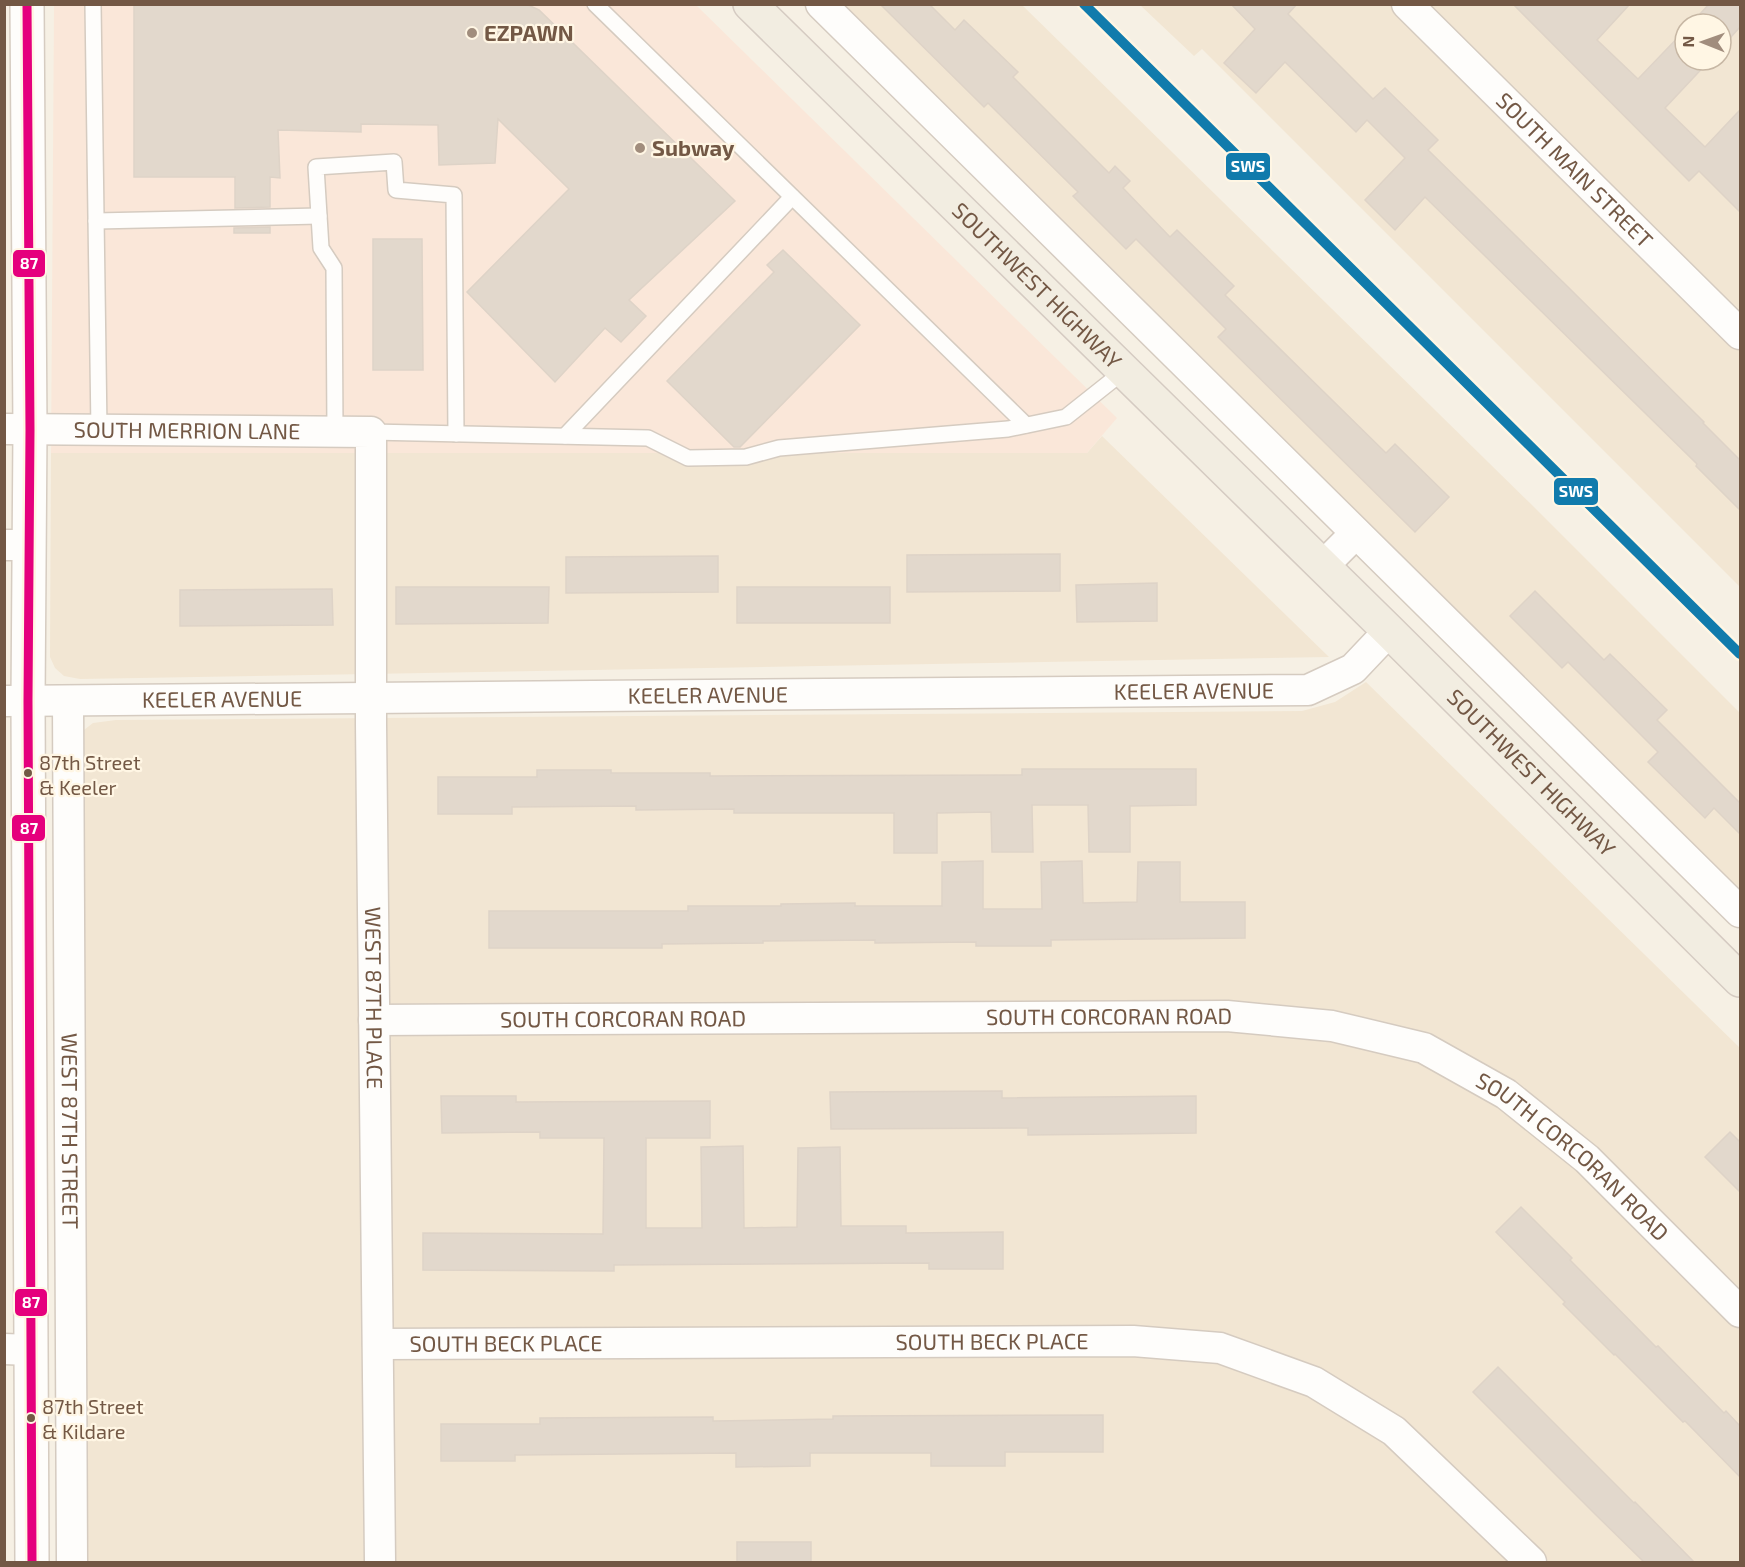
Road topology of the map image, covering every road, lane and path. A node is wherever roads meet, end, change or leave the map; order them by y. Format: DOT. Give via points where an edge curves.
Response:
graph roads {
  1 [pos="27,4"];
  2 [pos="93,4"];
  3 [pos="750,4"];
  4 [pos="821,4"];
  5 [pos="1407,4"];
  6 [pos="600,6"];
  7 [pos="792,197"];
  8 [pos="319,216"];
  9 [pos="96,221"];
  10 [pos="1740,334"];
  11 [pos="1124,371"];
  12 [pos="1026,425"];
  13 [pos="17,429"];
  14 [pos="99,430"];
  15 [pos="335,432"];
  16 [pos="370,432"];
  17 [pos="456,434"];
  18 [pos="565,436"];
  19 [pos="1356,533"];
  20 [pos="17,545"];
  21 [pos="1323,566"];
  22 [pos="1389,631"];
  23 [pos="371,699"];
  24 [pos="16,701"];
  25 [pos="68,701"];
  26 [pos="1740,912"];
  27 [pos="1740,980"];
  28 [pos="374,1020"];
  29 [pos="1740,1312"];
  30 [pos="378,1344"];
  31 [pos="18,1349"];
  32 [pos="32,1563"];
  33 [pos="72,1563"];
  34 [pos="380,1563"];
  35 [pos="1531,1563"];
  1 -- 13 [label="main road, WEST 87TH STREET"];
  2 -- 9 [label="lane"];
  3 -- 11 [label="main road, SOUTHWEST HIGHWAY"];
  4 -- 19 [label="street, SOUTHWEST HIGHWAY"];
  5 -- 10 [label="street, SOUTH MAIN STREET"];
  6 -- 7 [label="lane"];
  7 -- 12 [label="lane"];
  7 -- 18 [label="lane"];
  8 -- 9 [label="lane"];
  8 -- 15 [label="lane" via="321,248 334,268"];
  8 -- 17 [label="lane" via="316,167 394,162 396,190 454,195"];
  9 -- 14 [label="lane"];
  11 -- 12 [label="lane" via="1066,417"];
  11 -- 21 [label="main road, SOUTHWEST HIGHWAY"];
  12 -- 18 [label="lane" via="779,448 746,457 688,458 648,438"];
  13 -- 14 [label="street, SOUTH MERRION LANE"];
  13 -- 20 [label="main road, WEST 87TH STREET"];
  14 -- 15 [label="street, SOUTH MERRION LANE"];
  15 -- 16 [label="street, SOUTH MERRION LANE"];
  16 -- 17 [label="lane"];
  16 -- 23 [label="street, WEST 87TH PLACE"];
  17 -- 18 [label="lane"];
  19 -- 21 [label="street"];
  19 -- 26 [label="street, SOUTHWEST HIGHWAY"];
  20 -- 24 [label="main road, WEST 87TH STREET"];
  21 -- 22 [label="main road, SOUTHWEST HIGHWAY"];
  22 -- 23 [label="street, KEELER AVENUE" via="1353,669 1308,690"];
  22 -- 27 [label="main road, SOUTHWEST HIGHWAY"];
  23 -- 25 [label="street, KEELER AVENUE"];
  23 -- 28 [label="street, WEST 87TH PLACE"];
  24 -- 25 [label="street, KEELER AVENUE"];
  24 -- 31 [label="main road, WEST 87TH STREET"];
  25 -- 33 [label="street, WEST 87TH STREET"];
  28 -- 29 [label="street, SOUTH CORCORAN ROAD" via="1227,1016 1332,1026 1424,1048 1506,1094 1587,1159"];
  28 -- 30 [label="street, WEST 87TH PLACE"];
  30 -- 34 [label="street, WEST 87TH PLACE"];
  30 -- 35 [label="street, SOUTH BECK PLACE" via="1133,1341 1220,1348 1314,1382 1394,1431"];
  31 -- 32 [label="main road, WEST 87TH STREET"];
}
